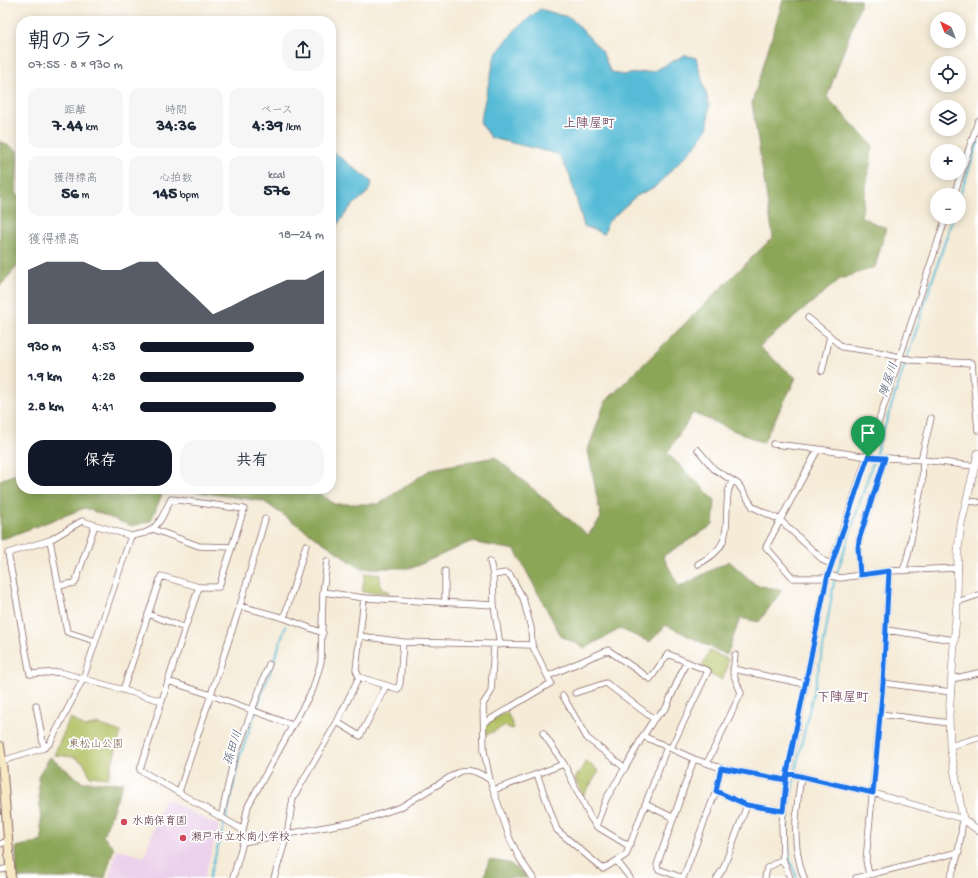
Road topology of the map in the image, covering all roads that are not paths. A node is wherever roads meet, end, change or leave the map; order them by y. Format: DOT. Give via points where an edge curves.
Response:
graph roads {
  1 [pos="978,121"];
  2 [pos="956,188"];
  3 [pos="944,224"];
  4 [pos="808,318"];
  5 [pos="830,336"];
  6 [pos="904,358"];
  7 [pos="822,371"];
  8 [pos="931,418"];
  9 [pos="978,430"];
  10 [pos="773,444"];
  11 [pos="818,449"];
  12 [pos="698,450"];
  13 [pos="978,453"];
  14 [pos="870,458"];
  15 [pos="885,458"];
  16 [pos="922,460"];
  17 [pos="974,466"];
  18 [pos="733,481"];
  19 [pos="966,501"];
  20 [pos="978,502"];
  21 [pos="265,519"];
  22 [pos="780,520"];
  23 [pos="95,524"];
  24 [pos="153,529"];
  25 [pos="131,536"];
  26 [pos="50,540"];
  27 [pos="306,545"];
  28 [pos="232,547"];
  29 [pos="327,561"];
  30 [pos="490,561"];
  31 [pos="698,564"];
  32 [pos="832,564"];
  33 [pos="958,568"];
  34 [pos="445,571"];
  35 [pos="889,571"];
  36 [pos="903,571"];
  37 [pos="493,575"];
  38 [pos="860,575"];
  39 [pos="829,576"];
  40 [pos="58,586"];
  41 [pos="200,587"];
  42 [pos="323,592"];
  43 [pos="978,595"];
  44 [pos="364,598"];
  45 [pos="445,602"];
  46 [pos="957,602"];
  47 [pos="494,605"];
  48 [pos="240,606"];
  49 [pos="148,614"];
  50 [pos="284,618"];
  51 [pos="185,628"];
  52 [pos="886,630"];
  53 [pos="323,633"];
  54 [pos="360,636"];
  55 [pos="954,640"];
  56 [pos="95,641"];
  57 [pos="403,642"];
  58 [pos="497,645"];
  59 [pos="532,645"];
  60 [pos="735,655"];
  61 [pos="686,662"];
  62 [pos="268,664"];
  63 [pos="733,669"];
  64 [pos="978,673"];
  65 [pos="548,676"];
  66 [pos="358,677"];
  67 [pos="83,679"];
  68 [pos="952,679"];
  69 [pos="168,681"];
  70 [pos="883,683"];
  71 [pos="805,684"];
  72 [pos="386,686"];
  73 [pos="123,690"];
  74 [pos="951,692"];
  75 [pos="575,693"];
  76 [pos="211,695"];
  77 [pos="563,696"];
  78 [pos="162,701"];
  79 [pos="36,705"];
  80 [pos="255,712"];
  81 [pos="880,714"];
  82 [pos="654,718"];
  83 [pos="337,722"];
  84 [pos="484,723"];
  85 [pos="949,723"];
  86 [pos="292,726"];
  87 [pos="543,733"];
  88 [pos="643,736"];
  89 [pos="978,738"];
  90 [pos="0,746"];
  91 [pos="950,746"];
  92 [pos="669,747"];
  93 [pos="44,748"];
  94 [pos="694,759"];
  95 [pos="2,761"];
  96 [pos="707,763"];
  97 [pos="564,764"];
  98 [pos="625,768"];
  99 [pos="721,768"];
  100 [pos="789,773"];
  101 [pos="537,774"];
  102 [pos="800,776"];
  103 [pos="490,780"];
  104 [pos="786,780"];
  105 [pos="494,790"];
  106 [pos="716,791"];
  107 [pos="179,792"];
  108 [pos="873,793"];
  109 [pos="645,804"];
  110 [pos="747,805"];
  111 [pos="783,811"];
  112 [pos="674,818"];
  113 [pos="962,819"];
  114 [pos="224,820"];
  115 [pos="596,826"];
  116 [pos="243,830"];
  117 [pos="978,830"];
  118 [pos="287,835"];
  119 [pos="8,841"];
  120 [pos="243,842"];
  121 [pos="0,844"];
  122 [pos="629,846"];
  123 [pos="959,852"];
  124 [pos="783,859"];
  125 [pos="616,860"];
  126 [pos="10,868"];
  127 [pos="0,870"];
  128 [pos="869,875"];
  129 [pos="11,878"];
  130 [pos="233,878"];
  131 [pos="274,878"];
  132 [pos="533,878"];
  133 [pos="630,878"];
  134 [pos="683,878"];
  135 [pos="717,878"];
  136 [pos="765,878"];
  137 [pos="790,878"];
  138 [pos="804,878"];
  139 [pos="856,878"];
  140 [pos="950,878"];
  1 -- 2 [label="street"];
  3 -- 6 [label="street"];
  4 -- 5 [label="street"];
  5 -- 6 [label="street" via="842,348"];
  5 -- 7 [label="street"];
  6 -- 9 [label="street" via="972,362"];
  6 -- 14 [label="street"];
  8 -- 16 [label="street"];
  10 -- 11 [label="street"];
  11 -- 14 [label="street"];
  11 -- 22 [label="street"];
  12 -- 18 [label="street" via="714,469"];
  13 -- 17 [label="street"];
  14 -- 15 [label="street"];
  14 -- 32 [label="street"];
  15 -- 16 [label="street"];
  15 -- 38 [label="street" via="859,540"];
  16 -- 17 [label="street"];
  16 -- 36 [label="street" via="923,480"];
  17 -- 19 [label="street"];
  18 -- 22 [label="street" via="738,484 752,507"];
  18 -- 31 [label="street" via="728,490 726,533 720,548 710,558"];
  19 -- 20 [label="street"];
  19 -- 33 [label="street" via="958,549"];
  21 -- 48 [label="street"];
  22 -- 32 [label="street" via="824,561"];
  22 -- 39 [label="street" via="766,546 793,578"];
  23 -- 25 [label="street"];
  23 -- 26 [label="street" via="82,520"];
  23 -- 40 [label="street" via="75,583"];
  24 -- 25 [label="street" via="145,534"];
  24 -- 28 [label="street" via="200,546"];
  24 -- 28 [label="street" via="171,499 244,509"];
  25 -- 56 [label="street"];
  26 -- 40 [label="street"];
  26 -- 67 [label="street" via="8,553 30,674 60,672"];
  27 -- 50 [label="street"];
  28 -- 41 [label="street" via="219,587"];
  29 -- 42 [label="street"];
  30 -- 37 [label="street"];
  32 -- 39 [label="street"];
  33 -- 36 [label="street"];
  33 -- 46 [label="street"];
  34 -- 45 [label="street"];
  35 -- 36 [label="street"];
  35 -- 38 [label="street"];
  35 -- 52 [label="street"];
  37 -- 47 [label="street"];
  37 -- 59 [label="street" via="510,575 523,598 531,628"];
  38 -- 39 [label="street" via="838,578"];
  39 -- 71 [label="street"];
  40 -- 56 [label="street" via="67,632"];
  41 -- 49 [label="street" via="161,576"];
  41 -- 51 [label="street"];
  42 -- 44 [label="street"];
  42 -- 53 [label="street"];
  43 -- 46 [label="street"];
  44 -- 45 [label="street"];
  44 -- 54 [label="street"];
  45 -- 47 [label="street"];
  46 -- 55 [label="street"];
  47 -- 58 [label="street"];
  48 -- 50 [label="street"];
  48 -- 76 [label="street"];
  49 -- 51 [label="street"];
  49 -- 73 [label="street"];
  50 -- 53 [label="street"];
  51 -- 69 [label="street"];
  52 -- 55 [label="street"];
  52 -- 70 [label="street"];
  53 -- 86 [label="street" via="321,662 313,689"];
  54 -- 57 [label="street"];
  54 -- 66 [label="street" via="356,670"];
  55 -- 68 [label="street"];
  56 -- 67 [label="street"];
  57 -- 58 [label="street"];
  57 -- 72 [label="street" via="398,689"];
  58 -- 59 [label="street"];
  58 -- 84 [label="street" via="492,692 483,704"];
  59 -- 65 [label="street"];
  60 -- 63 [label="street"];
  61 -- 65 [label="street" via="668,654 650,679 608,650"];
  61 -- 82 [label="street" via="666,708"];
  61 -- 92 [label="street" via="708,671"];
  62 -- 80 [label="street"];
  63 -- 71 [label="street"];
  63 -- 96 [label="street" via="741,693"];
  64 -- 68 [label="street"];
  65 -- 84 [label="street" via="551,683"];
  66 -- 72 [label="street"];
  66 -- 83 [label="street"];
  67 -- 73 [label="street"];
  67 -- 93 [label="street" via="50,744"];
  68 -- 74 [label="street"];
  69 -- 76 [label="street"];
  69 -- 78 [label="street"];
  70 -- 74 [label="street"];
  70 -- 81 [label="street"];
  71 -- 100 [label="street"];
  72 -- 83 [label="street" via="360,736"];
  73 -- 78 [label="street"];
  74 -- 85 [label="street"];
  75 -- 82 [label="street" via="606,682"];
  76 -- 80 [label="street"];
  76 -- 107 [label="street"];
  77 -- 98 [label="street" via="587,738"];
  78 -- 107 [label="street" via="140,770"];
  79 -- 93 [label="street"];
  80 -- 86 [label="street"];
  80 -- 114 [label="street" via="234,762"];
  81 -- 85 [label="street"];
  81 -- 108 [label="street"];
  82 -- 88 [label="street"];
  83 -- 118 [label="street" via="293,798"];
  84 -- 103 [label="street" via="484,751"];
  85 -- 91 [label="street"];
  86 -- 116 [label="street" via="248,806"];
  87 -- 97 [label="street"];
  88 -- 92 [label="street"];
  88 -- 98 [label="street"];
  89 -- 91 [label="street"];
  90 -- 95 [label="main road"];
  91 -- 113 [label="street"];
  92 -- 94 [label="street"];
  92 -- 109 [label="street"];
  93 -- 95 [label="street"];
  94 -- 96 [label="street"];
  94 -- 112 [label="street"];
  95 -- 119 [label="main road"];
  96 -- 99 [label="street"];
  97 -- 101 [label="street"];
  97 -- 115 [label="street"];
  98 -- 115 [label="street" via="606,799"];
  99 -- 104 [label="street"];
  99 -- 106 [label="street"];
  100 -- 102 [label="street"];
  100 -- 104 [label="street"];
  101 -- 105 [label="street"];
  101 -- 125 [label="street" via="556,830 603,869"];
  102 -- 108 [label="street"];
  102 -- 138 [label="street" via="795,813 795,844"];
  103 -- 105 [label="street"];
  103 -- 118 [label="street" via="480,773 467,770 401,807 360,821"];
  104 -- 111 [label="street"];
  105 -- 132 [label="street" via="513,846"];
  106 -- 110 [label="street"];
  106 -- 134 [label="street"];
  107 -- 114 [label="street"];
  108 -- 113 [label="street"];
  108 -- 128 [label="street" via="866,860"];
  109 -- 112 [label="street"];
  109 -- 122 [label="street"];
  110 -- 111 [label="street"];
  110 -- 135 [label="street"];
  111 -- 124 [label="street"];
  112 -- 134 [label="street" via="657,865 658,869"];
  113 -- 117 [label="street"];
  113 -- 123 [label="street"];
  114 -- 116 [label="street"];
  115 -- 122 [label="street"];
  116 -- 120 [label="street"];
  118 -- 120 [label="street"];
  118 -- 131 [label="street"];
  119 -- 121 [label="street"];
  119 -- 126 [label="main road"];
  120 -- 130 [label="street"];
  122 -- 125 [label="street" via="626,855"];
  123 -- 128 [label="street"];
  123 -- 140 [label="street"];
  124 -- 136 [label="street" via="767,868"];
  124 -- 137 [label="street"];
  125 -- 133 [label="street"];
  126 -- 127 [label="street"];
  126 -- 129 [label="main road"];
  128 -- 139 [label="street"];
}
